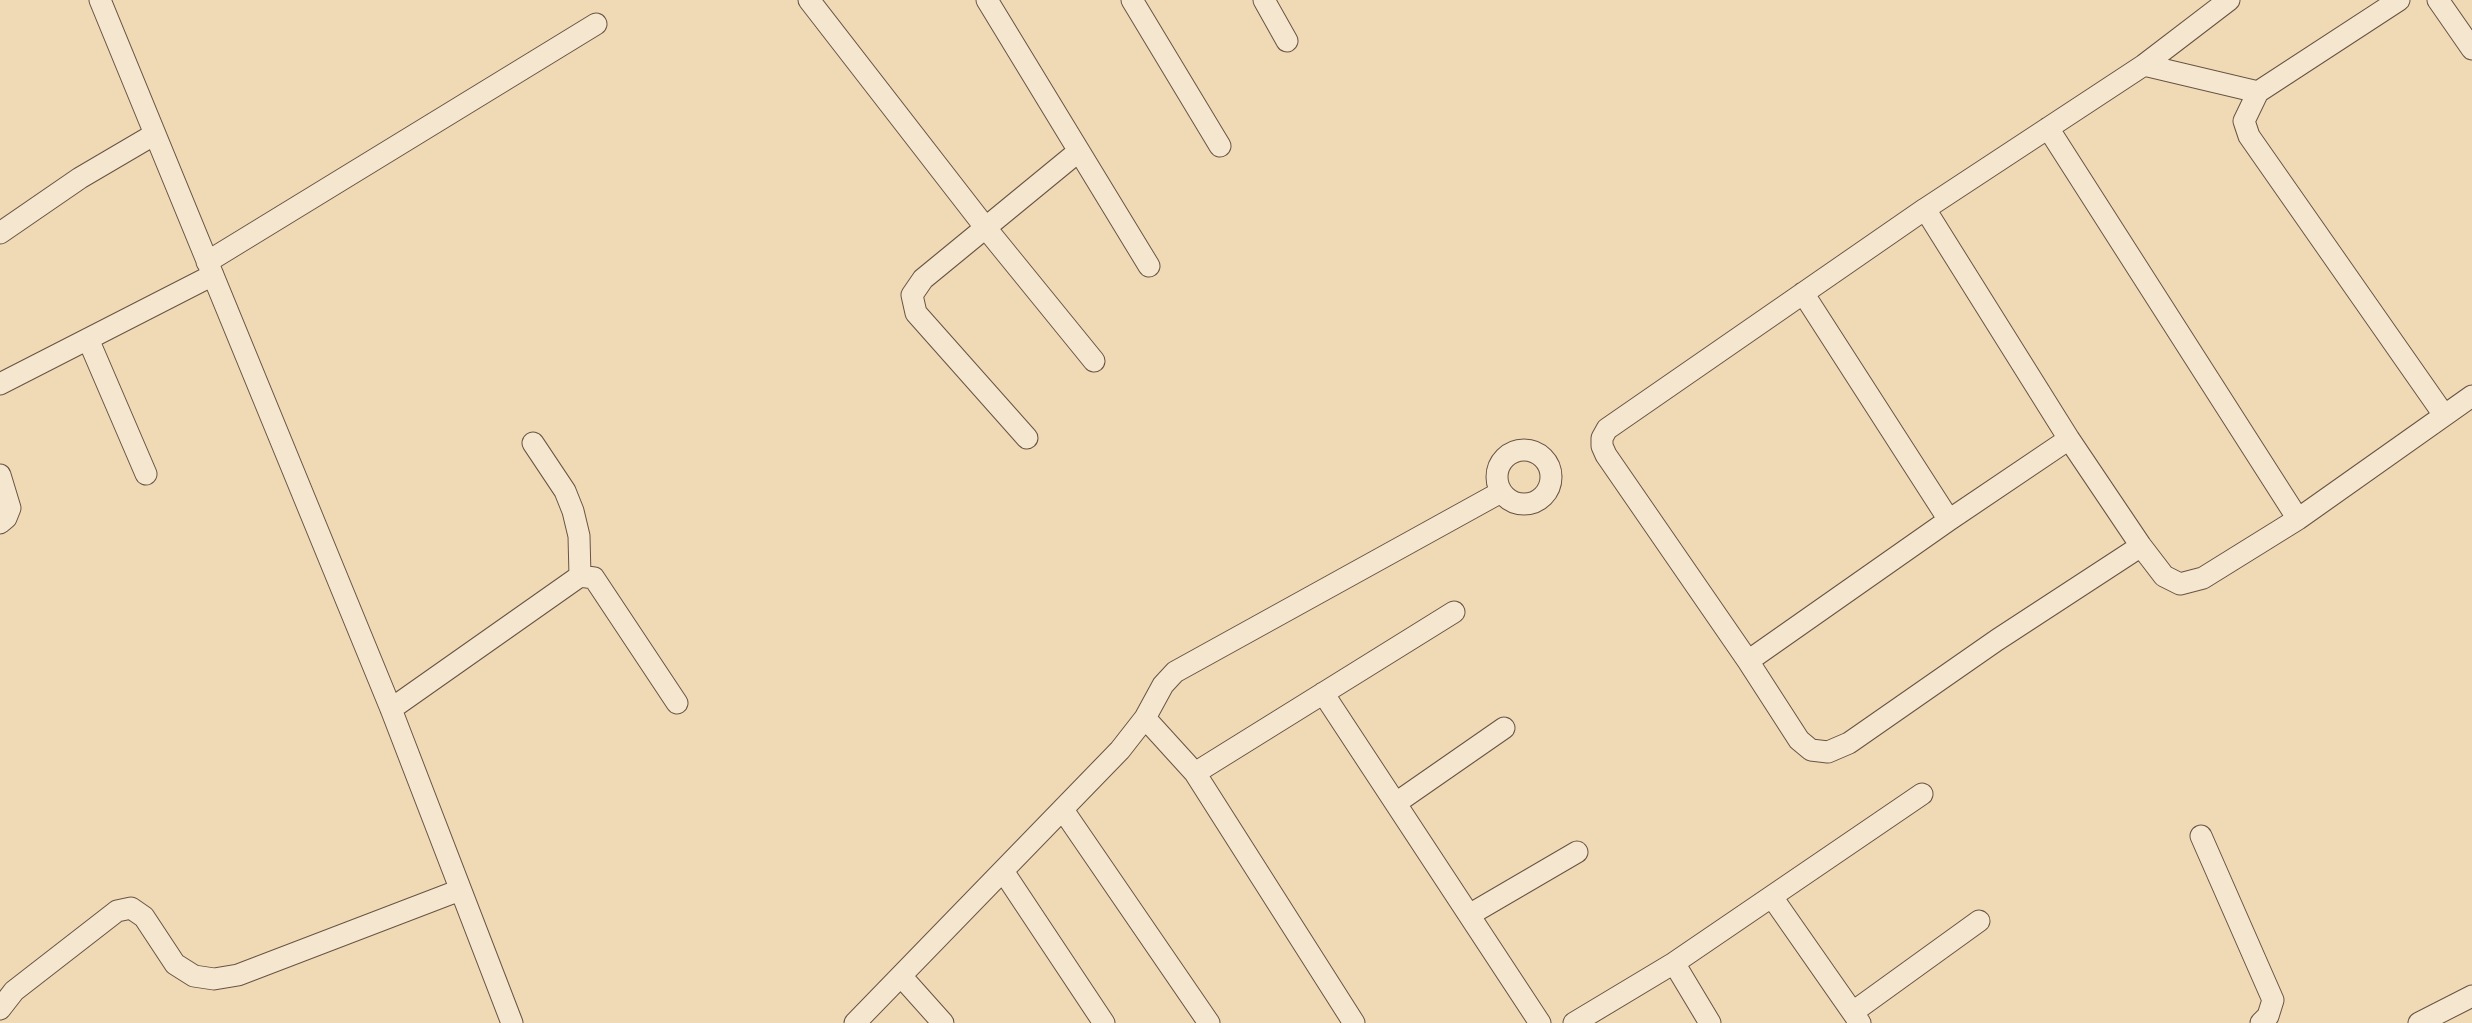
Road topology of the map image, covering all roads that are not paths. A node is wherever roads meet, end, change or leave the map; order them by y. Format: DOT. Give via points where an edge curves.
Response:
graph roads {
  1 [pos="100,0"];
  2 [pos="809,0"];
  3 [pos="987,0"];
  4 [pos="1132,0"];
  5 [pos="1264,0"];
  6 [pos="2229,0"];
  7 [pos="2398,0"];
  8 [pos="2438,0"];
  9 [pos="596,24"];
  10 [pos="1287,42"];
  11 [pos="2472,49"];
  12 [pos="2144,65"];
  13 [pos="2258,92"];
  14 [pos="2048,128"];
  15 [pos="155,134"];
  16 [pos="1220,146"];
  17 [pos="1079,151"];
  18 [pos="1925,208"];
  19 [pos="986,228"];
  20 [pos="0,233"];
  21 [pos="1149,266"];
  22 [pos="210,268"];
  23 [pos="1803,294"];
  24 [pos="88,339"];
  25 [pos="1094,362"];
  26 [pos="0,384"];
  27 [pos="2472,396"];
  28 [pos="2444,415"];
  29 [pos="1027,438"];
  30 [pos="2069,439"];
  31 [pos="534,443"];
  32 [pos="146,474"];
  33 [pos="0,475"];
  34 [pos="1501,492"];
  35 [pos="2298,519"];
  36 [pos="1949,520"];
  37 [pos="0,523"];
  38 [pos="2141,546"];
  39 [pos="580,576"];
  40 [pos="1454,612"];
  41 [pos="1748,661"];
  42 [pos="1323,693"];
  43 [pos="677,703"];
  44 [pos="391,709"];
  45 [pos="1145,718"];
  46 [pos="1504,728"];
  47 [pos="1195,773"];
  48 [pos="1922,794"];
  49 [pos="1396,803"];
  50 [pos="1063,810"];
  51 [pos="2201,836"];
  52 [pos="1577,852"];
  53 [pos="1003,871"];
  54 [pos="460,890"];
  55 [pos="1772,897"];
  56 [pos="1469,915"];
  57 [pos="1979,921"];
  58 [pos="1674,963"];
  59 [pos="901,976"];
  60 [pos="2472,996"];
  61 [pos="0,1009"];
  62 [pos="1856,1018"];
  63 [pos="512,1023"];
  64 [pos="855,1023"];
  65 [pos="943,1023"];
  66 [pos="1104,1023"];
  67 [pos="1209,1023"];
  68 [pos="1354,1023"];
  69 [pos="1540,1023"];
  70 [pos="1574,1023"];
  71 [pos="1710,1023"];
  72 [pos="2261,1023"];
  73 [pos="2419,1023"];
  1 -- 15 [label="street"];
  2 -- 19 [label="street"];
  3 -- 17 [label="street"];
  4 -- 16 [label="street"];
  5 -- 10 [label="street"];
  6 -- 12 [label="street"];
  7 -- 13 [label="street"];
  8 -- 11 [label="street"];
  9 -- 22 [label="street"];
  12 -- 13 [label="street"];
  12 -- 14 [label="street"];
  13 -- 28 [label="street" via="2244,121 2249,136"];
  14 -- 18 [label="street"];
  14 -- 35 [label="street"];
  15 -- 20 [label="street" via="80,178"];
  15 -- 22 [label="street"];
  17 -- 19 [label="street"];
  17 -- 21 [label="street"];
  18 -- 23 [label="street"];
  18 -- 30 [label="street"];
  19 -- 25 [label="street"];
  19 -- 29 [label="street" via="922,279 912,295 916,313"];
  22 -- 24 [label="street"];
  22 -- 44 [label="street"];
  23 -- 36 [label="street"];
  23 -- 41 [label="street" via="1607,429 1602,438 1606,455"];
  24 -- 26 [label="street"];
  24 -- 32 [label="street"];
  27 -- 28 [label="street"];
  28 -- 35 [label="street"];
  30 -- 36 [label="street"];
  30 -- 38 [label="street"];
  31 -- 39 [label="street" via="565,491 573,510 579,536"];
  33 -- 37 [label="street" via="10,508"];
  34 -- 45 [label="street" via="1175,672 1163,685"];
  35 -- 38 [label="street" via="2203,578 2180,584 2164,576"];
  36 -- 41 [label="street"];
  38 -- 41 [label="street" via="1997,640 1849,743 1828,752 1811,750 1799,740"];
  39 -- 43 [label="street" via="594,578"];
  39 -- 44 [label="street"];
  40 -- 42 [label="street"];
  42 -- 47 [label="street"];
  42 -- 49 [label="street"];
  44 -- 54 [label="street"];
  45 -- 47 [label="street"];
  45 -- 50 [label="street" via="1120,750"];
  46 -- 49 [label="street"];
  47 -- 68 [label="street"];
  48 -- 55 [label="street"];
  49 -- 56 [label="street"];
  50 -- 53 [label="street"];
  50 -- 67 [label="street"];
  51 -- 72 [label="street" via="2273,1000 2268,1016"];
  52 -- 56 [label="street"];
  53 -- 59 [label="street"];
  53 -- 66 [label="street"];
  54 -- 61 [label="street" via="238,975 214,979 194,976 175,964 144,917 131,908 117,912 14,991"];
  54 -- 63 [label="street"];
  55 -- 58 [label="street"];
  55 -- 62 [label="street"];
  56 -- 69 [label="street"];
  57 -- 62 [label="street"];
  58 -- 70 [label="street"];
  58 -- 71 [label="street"];
  59 -- 64 [label="street"];
  59 -- 65 [label="street"];
  60 -- 73 [label="street"];
}
